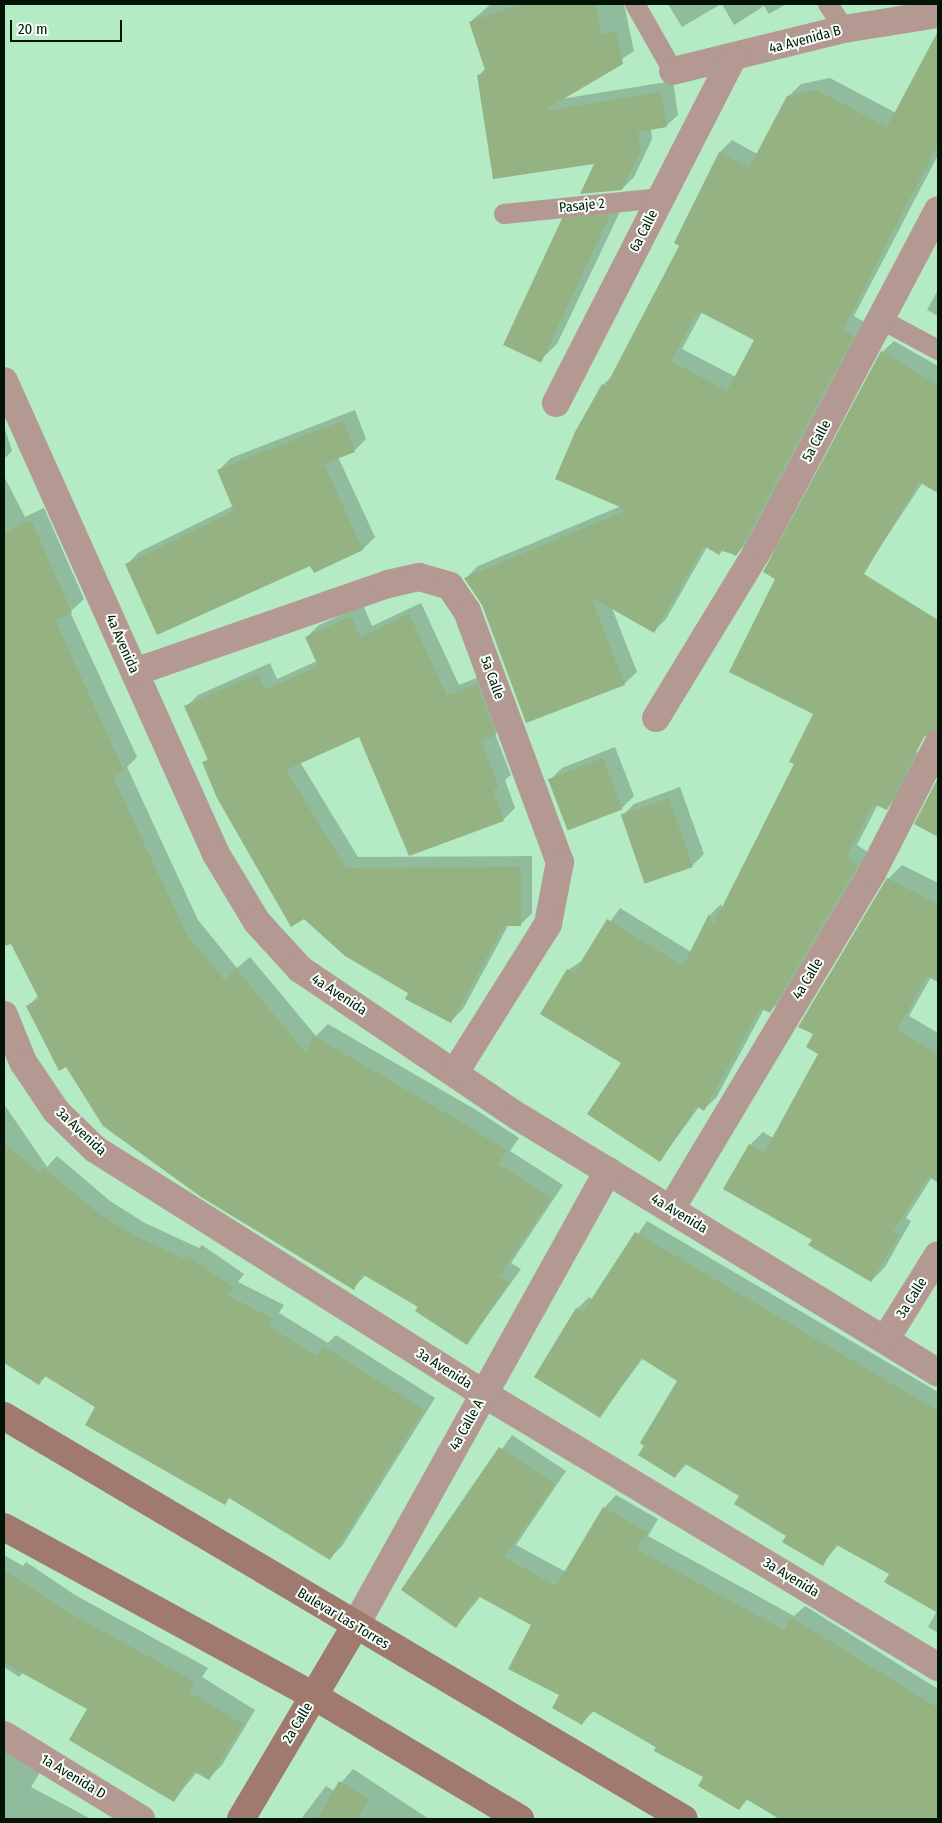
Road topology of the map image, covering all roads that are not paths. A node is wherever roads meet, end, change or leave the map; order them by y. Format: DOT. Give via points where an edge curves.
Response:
graph roads {
  1 [pos="635,4"];
  2 [pos="828,4"];
  3 [pos="938,14"];
  4 [pos="844,29"];
  5 [pos="732,59"];
  6 [pos="673,71"];
  7 [pos="661,198"];
  8 [pos="938,210"];
  9 [pos="504,214"];
  10 [pos="882,320"];
  11 [pos="938,350"];
  12 [pos="4,381"];
  13 [pos="556,403"];
  14 [pos="135,672"];
  15 [pos="656,718"];
  16 [pos="938,744"];
  17 [pos="4,1015"];
  18 [pos="455,1072"];
  19 [pos="608,1171"];
  20 [pos="671,1209"];
  21 [pos="938,1255"];
  22 [pos="885,1340"];
  23 [pos="938,1373"];
  24 [pos="484,1394"];
  25 [pos="4,1416"];
  26 [pos="4,1527"];
  27 [pos="355,1626"];
  28 [pos="938,1667"];
  29 [pos="314,1696"];
  30 [pos="4,1735"];
  31 [pos="142,1819"];
  32 [pos="241,1819"];
  33 [pos="520,1819"];
  34 [pos="684,1819"];
  1 -- 6 [label="lane"];
  2 -- 4 [label="lane"];
  3 -- 4 [label="street, 4a Avenida B"];
  4 -- 5 [label="street, 4a Avenida B"];
  5 -- 6 [label="street, 4a Avenida B"];
  5 -- 7 [label="street, 6a Calle"];
  7 -- 9 [label="lane, Pasaje 2"];
  7 -- 13 [label="street, 6a Calle"];
  8 -- 10 [label="street, 5a Calle"];
  10 -- 11 [label="lane"];
  10 -- 15 [label="street, 5a Calle" via="763,542"];
  12 -- 14 [label="street, 4a Avenida"];
  14 -- 18 [label="street, 4a Avenida" via="216,854 258,922 300,969"];
  14 -- 18 [label="street, 5a Calle" via="388,584 419,577 450,586 467,611 560,862 548,924"];
  16 -- 20 [label="street, 4a Calle" via="872,873"];
  17 -- 24 [label="street, 3a Avenida" via="23,1062 56,1111 95,1149"];
  18 -- 19 [label="street, 4a Avenida"];
  19 -- 20 [label="street, 4a Avenida"];
  19 -- 24 [label="street, 4a Calle A"];
  20 -- 22 [label="street, 4a Avenida"];
  21 -- 22 [label="street, 3a Calle"];
  22 -- 23 [label="street, 4a Avenida"];
  24 -- 27 [label="street, 4a Calle A"];
  24 -- 28 [label="street, 3a Avenida"];
  25 -- 27 [label="street, Bulevar Las Torres"];
  26 -- 29 [label="street"];
  27 -- 29 [label="street, 2a Calle"];
  27 -- 34 [label="street, Bulevar Las Torres"];
  29 -- 32 [label="street, 2a Calle"];
  29 -- 33 [label="street"];
  30 -- 31 [label="street, 1a Avenida D"];
}
